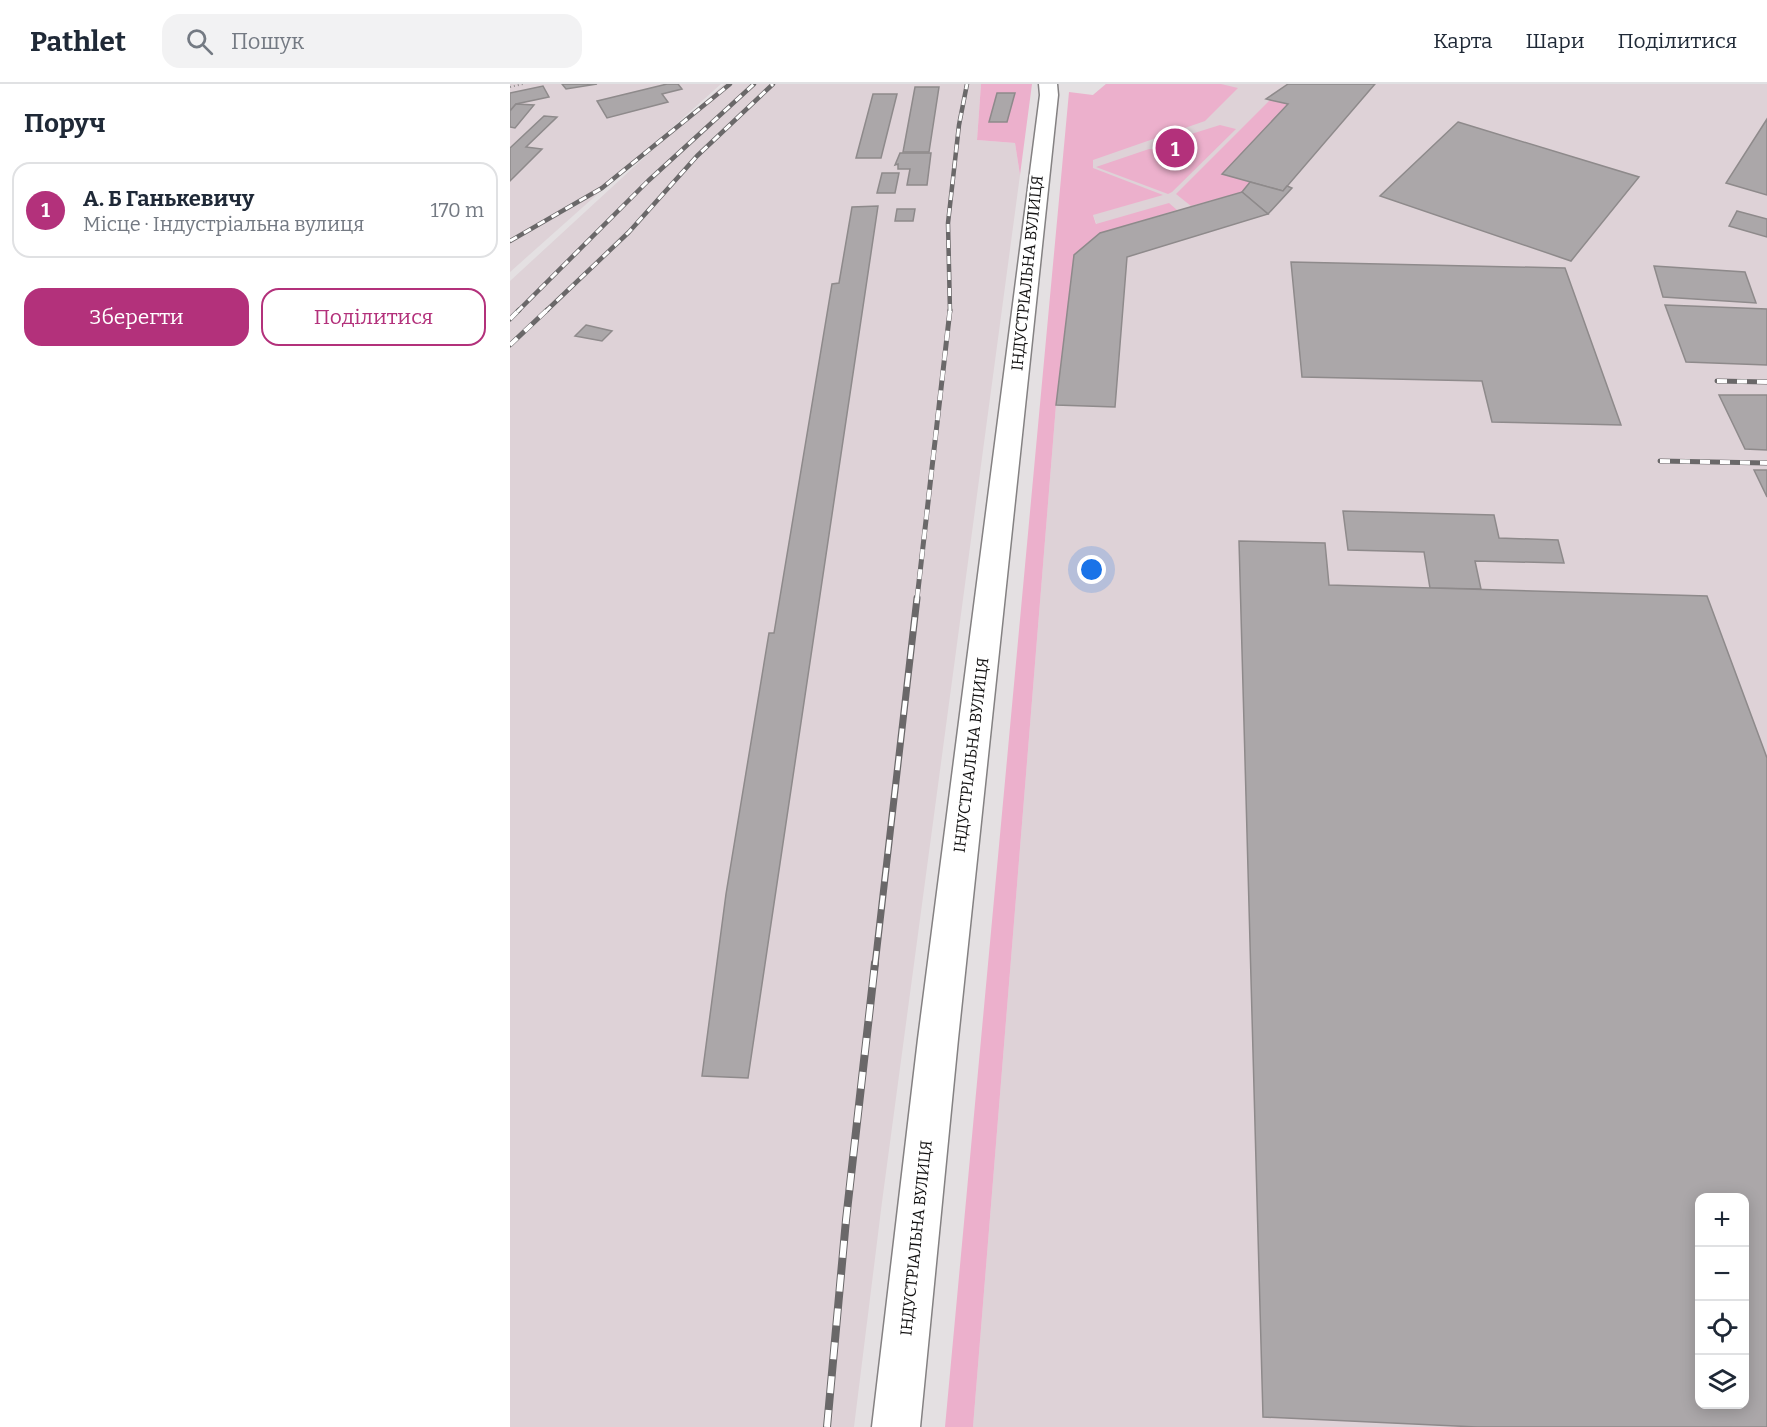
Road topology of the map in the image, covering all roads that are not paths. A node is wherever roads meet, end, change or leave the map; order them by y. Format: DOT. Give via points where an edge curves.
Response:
graph roads {
  1 [pos="1048,84"];
  2 [pos="896,1427"];
  1 -- 2 [label="street, ІНДУСТРІАЛЬНА ВУЛИЦЯ"];
}
